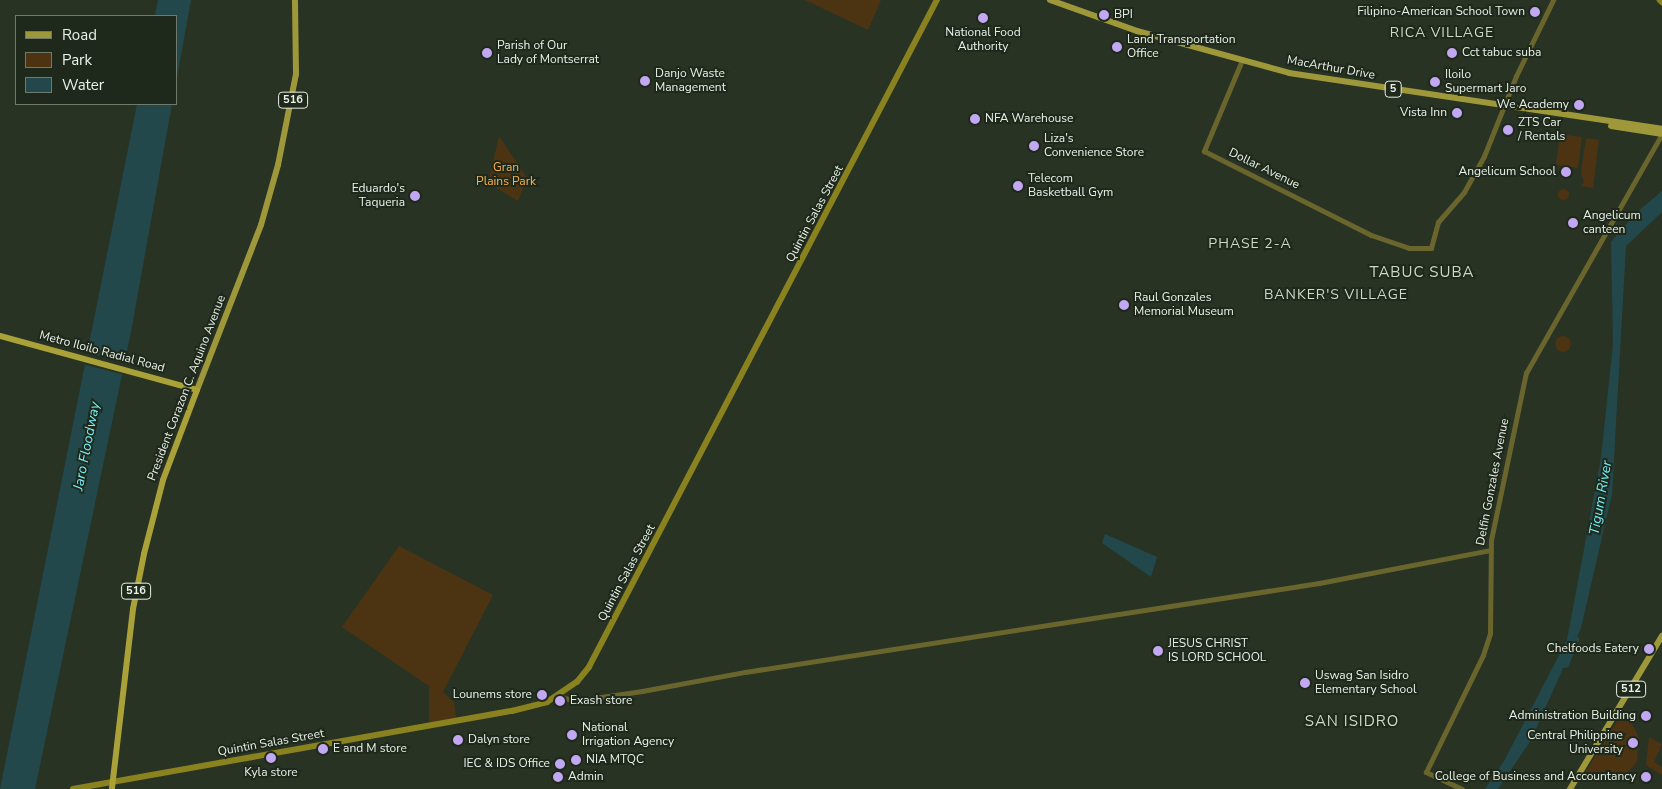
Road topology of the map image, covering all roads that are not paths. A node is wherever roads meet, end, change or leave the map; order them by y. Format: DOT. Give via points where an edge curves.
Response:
graph roads {
  1 [pos="937,0"];
  2 [pos="941,0"];
  3 [pos="1050,0"];
  4 [pos="1553,0"];
  5 [pos="296,2"];
  6 [pos="932,12"];
  7 [pos="292,14"];
  8 [pos="1242,60"];
  9 [pos="1504,106"];
  10 [pos="1662,130"];
  11 [pos="0,336"];
  12 [pos="197,390"];
  13 [pos="1490,550"];
  14 [pos="1662,636"];
  15 [pos="558,696"];
  16 [pos="112,781"];
  17 [pos="72,789"];
  18 [pos="112,789"];
  19 [pos="1462,789"];
  20 [pos="1570,789"];
  1 -- 6 [label="main road, Quintin Salas Street"];
  2 -- 6 [label="main road, Quintin Salas Street"];
  3 -- 8 [label="main road, MacArthur Drive / 5" via="1137,31"];
  4 -- 9 [label="street"];
  5 -- 7 [label="main road"];
  5 -- 12 [label="main road, President Corazon C. Aquino Avenue / 516" via="296,74 278,165 260,225"];
  6 -- 15 [label="main road, Quintin Salas Street" via="589,667 577,682"];
  8 -- 9 [label="main road, MacArthur Drive / 5" via="1294,74"];
  8 -- 9 [label="street, Dollar Avenue" via="1204,151 1371,235 1408,248 1431,248 1435,229 1476,172"];
  9 -- 10 [label="main road, MacArthur Drive / 5"];
  9 -- 10 [label="main road" via="1524,113"];
  10 -- 13 [label="street, Delfin Gonzales Avenue" via="1532,358 1521,393"];
  11 -- 12 [label="highway, Metro Iloilo Radial Road"];
  12 -- 16 [label="highway, President Corazon C. Aquino Avenue / 516" via="163,480 144,554 133,613"];
  13 -- 15 [label="street" via="1319,583 745,672 642,691 574,701"];
  13 -- 19 [label="street, Delfin Gonzales Avenue" via="1490,633 1487,644 1426,772"];
  14 -- 20 [label="main road, 512"];
  15 -- 16 [label="main road, Quintin Salas Street" via="512,711"];
  16 -- 17 [label="main road, Quintin Salas Street"];
  16 -- 18 [label="highway, President Corazon C. Aquino Avenue / 516"];
}
